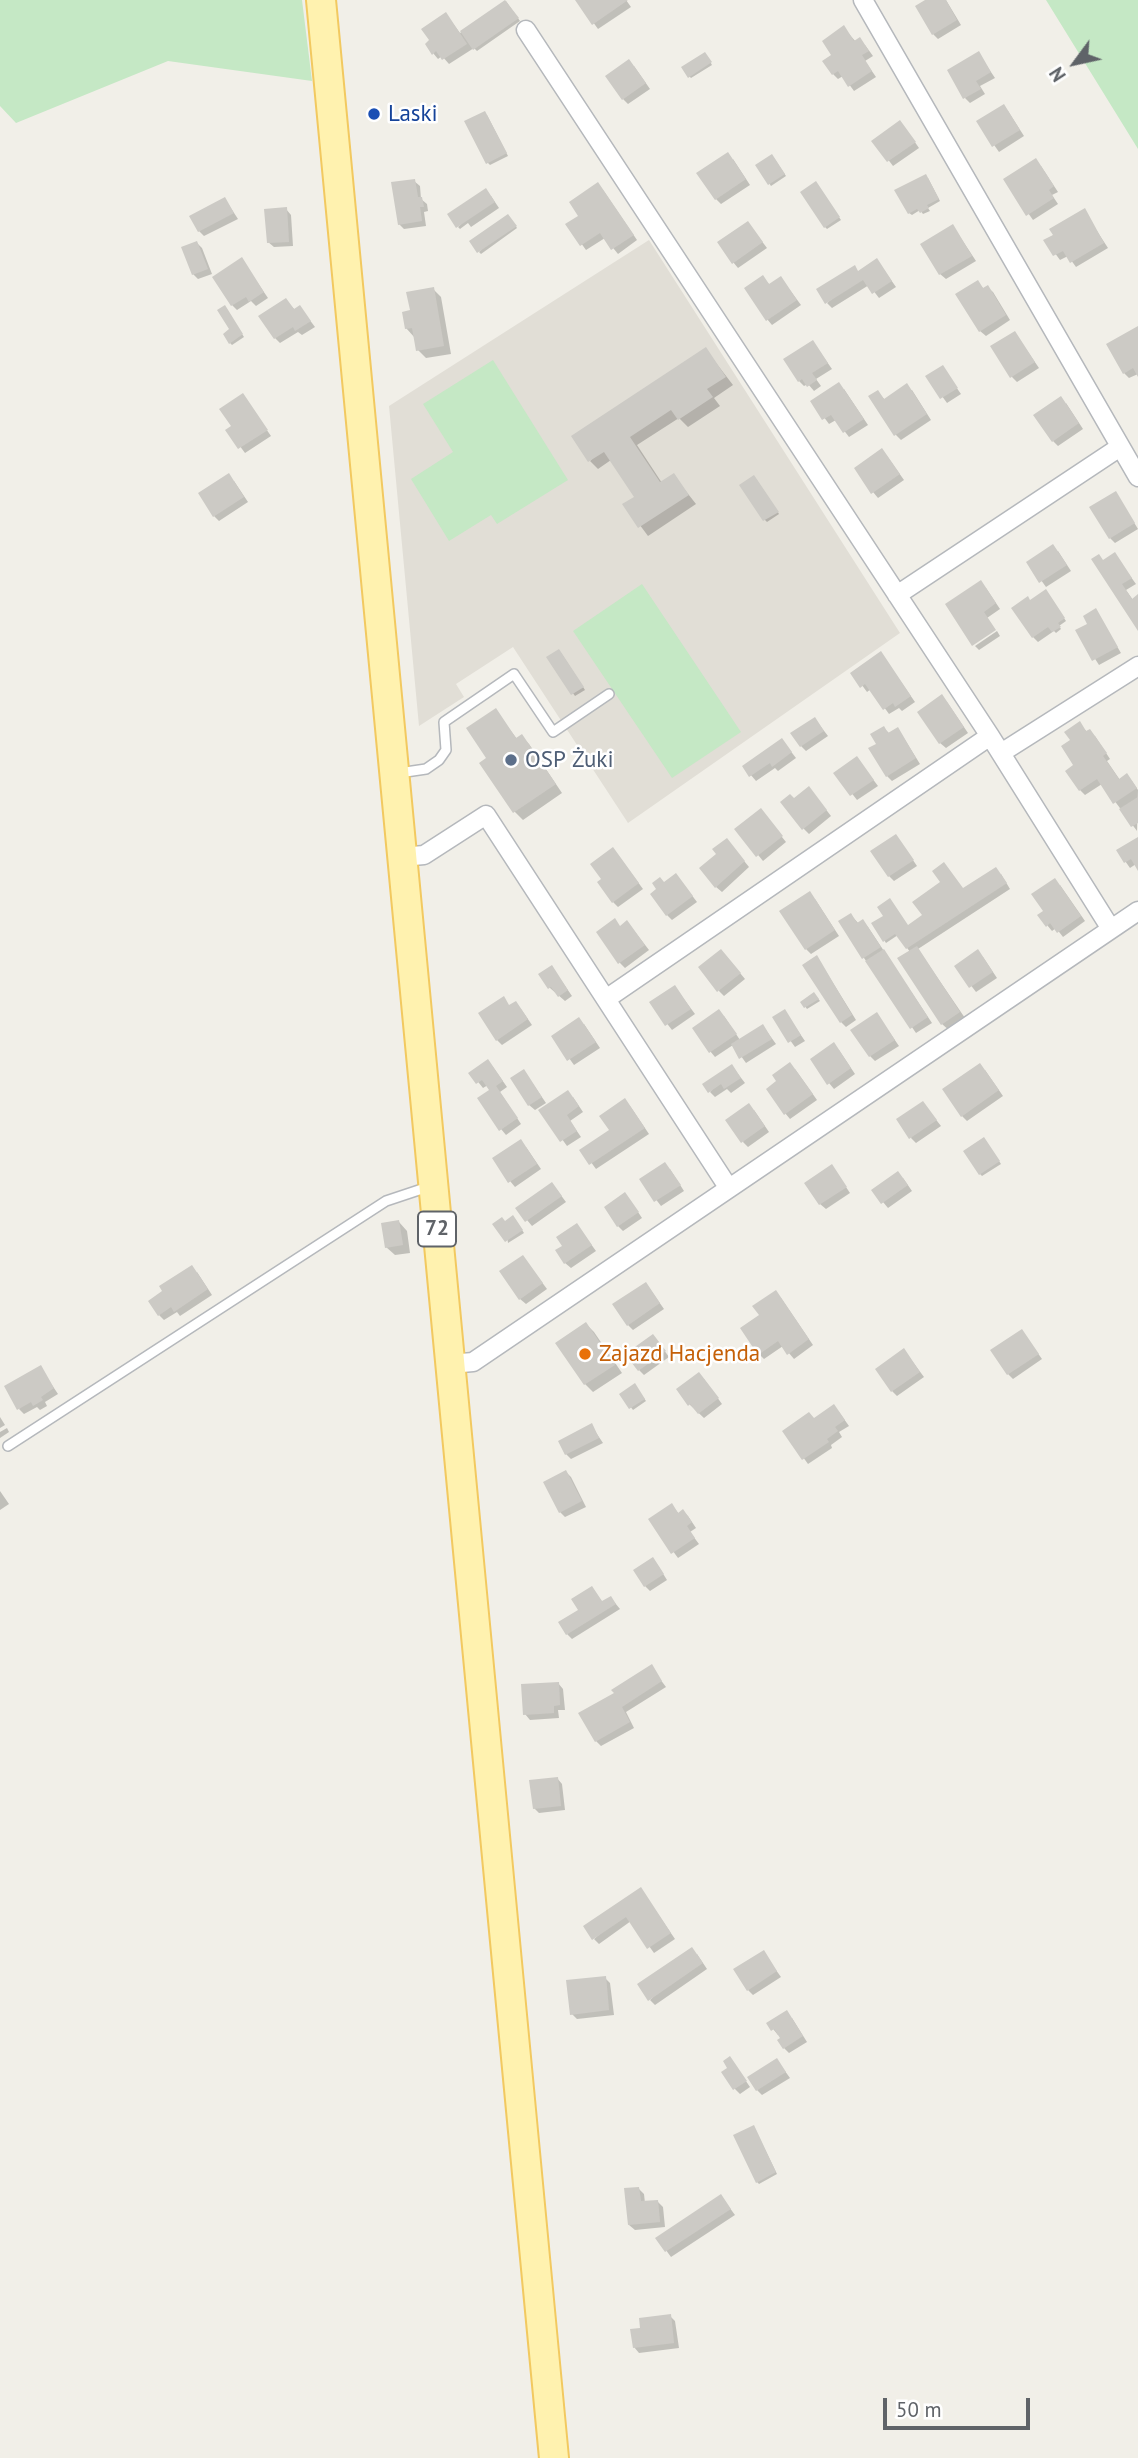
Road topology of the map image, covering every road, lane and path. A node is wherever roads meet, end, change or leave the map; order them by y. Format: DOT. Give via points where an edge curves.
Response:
graph roads {
  1 [pos="321,0"];
  2 [pos="863,0"];
  3 [pos="526,30"];
  4 [pos="1121,447"];
  5 [pos="1138,477"];
  6 [pos="897,595"];
  7 [pos="1138,666"];
  8 [pos="609,694"];
  9 [pos="990,736"];
  10 [pos="1001,753"];
  11 [pos="394,773"];
  12 [pos="402,857"];
  13 [pos="1138,911"];
  14 [pos="1111,929"];
  15 [pos="606,999"];
  16 [pos="433,1186"];
  17 [pos="729,1187"];
  18 [pos="450,1364"];
  19 [pos="8,1446"];
  20 [pos="554,2458"];
  1 -- 11 [label="main road, 72"];
  2 -- 4 [label="street"];
  3 -- 6 [label="street"];
  4 -- 5 [label="street"];
  4 -- 6 [label="street"];
  6 -- 9 [label="street"];
  7 -- 10 [label="street"];
  8 -- 11 [label="lane" via="553,732 514,674 444,722 446,750 439,760 426,769"];
  9 -- 10 [label="street"];
  9 -- 15 [label="street"];
  10 -- 14 [label="street"];
  11 -- 12 [label="main road, 72"];
  12 -- 15 [label="street" via="424,855 486,815"];
  12 -- 16 [label="main road, 72"];
  13 -- 14 [label="street"];
  14 -- 17 [label="street"];
  15 -- 17 [label="street"];
  16 -- 18 [label="main road, 72"];
  16 -- 19 [label="lane" via="386,1201"];
  17 -- 18 [label="street" via="473,1362"];
  18 -- 20 [label="main road, 72"];
}
